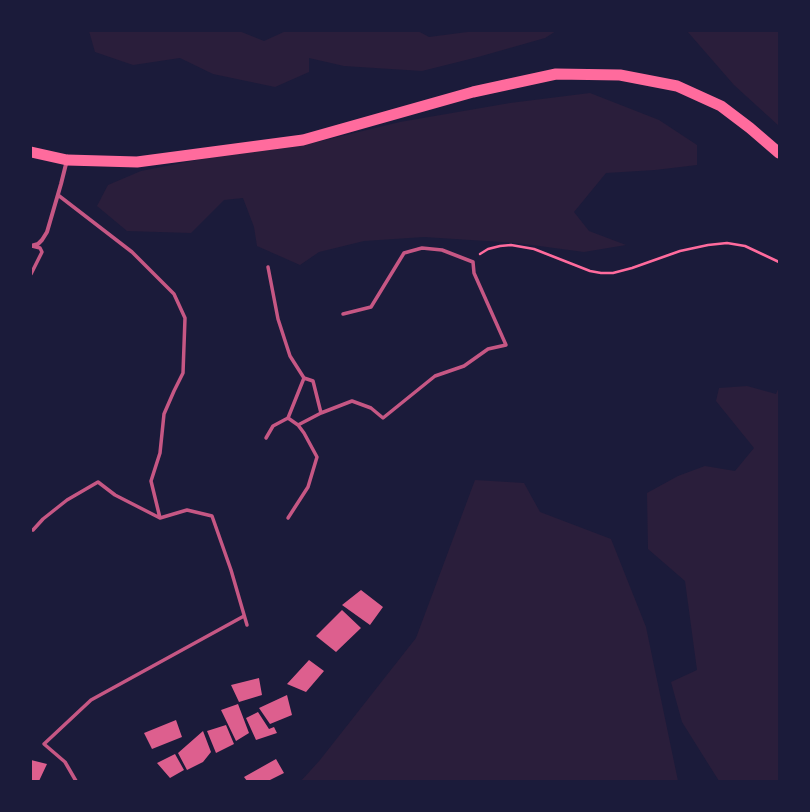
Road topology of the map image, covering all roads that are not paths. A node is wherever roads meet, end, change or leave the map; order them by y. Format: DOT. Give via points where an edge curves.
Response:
graph roads {
  1 [pos="31,152"];
  2 [pos="779,153"];
  3 [pos="67,160"];
  4 [pos="58,196"];
  5 [pos="32,246"];
  6 [pos="268,267"];
  7 [pos="31,274"];
  8 [pos="343,314"];
  9 [pos="304,378"];
  10 [pos="321,413"];
  11 [pos="288,418"];
  12 [pos="298,425"];
  13 [pos="266,438"];
  14 [pos="160,518"];
  15 [pos="288,518"];
  16 [pos="31,530"];
  17 [pos="244,616"];
  18 [pos="247,626"];
  19 [pos="76,781"];
  1 -- 3 [label="highway"];
  2 -- 3 [label="highway" via="721,106 677,86 620,75 556,74 472,92 303,140 137,162"];
  3 -- 4 [label="street"];
  4 -- 5 [label="street" via="47,232 38,244"];
  4 -- 14 [label="street" via="132,252 174,294 185,318 183,373 164,414 160,453 151,481"];
  5 -- 7 [label="street" via="40,248 42,252"];
  6 -- 9 [label="street" via="278,319 290,356"];
  8 -- 10 [label="street" via="371,307 404,253 422,248 442,250 473,262 474,273 506,345 488,349 464,366 434,376 383,418 371,408 352,401"];
  9 -- 10 [label="street" via="313,381"];
  9 -- 11 [label="street"];
  10 -- 12 [label="street"];
  11 -- 12 [label="street"];
  11 -- 13 [label="street" via="273,426"];
  12 -- 15 [label="street" via="317,457 308,487"];
  14 -- 16 [label="street" via="115,495 98,482 68,500"];
  14 -- 17 [label="street" via="187,510 212,516"];
  17 -- 18 [label="street"];
  17 -- 19 [label="street" via="91,700 44,744 65,762"];
}
